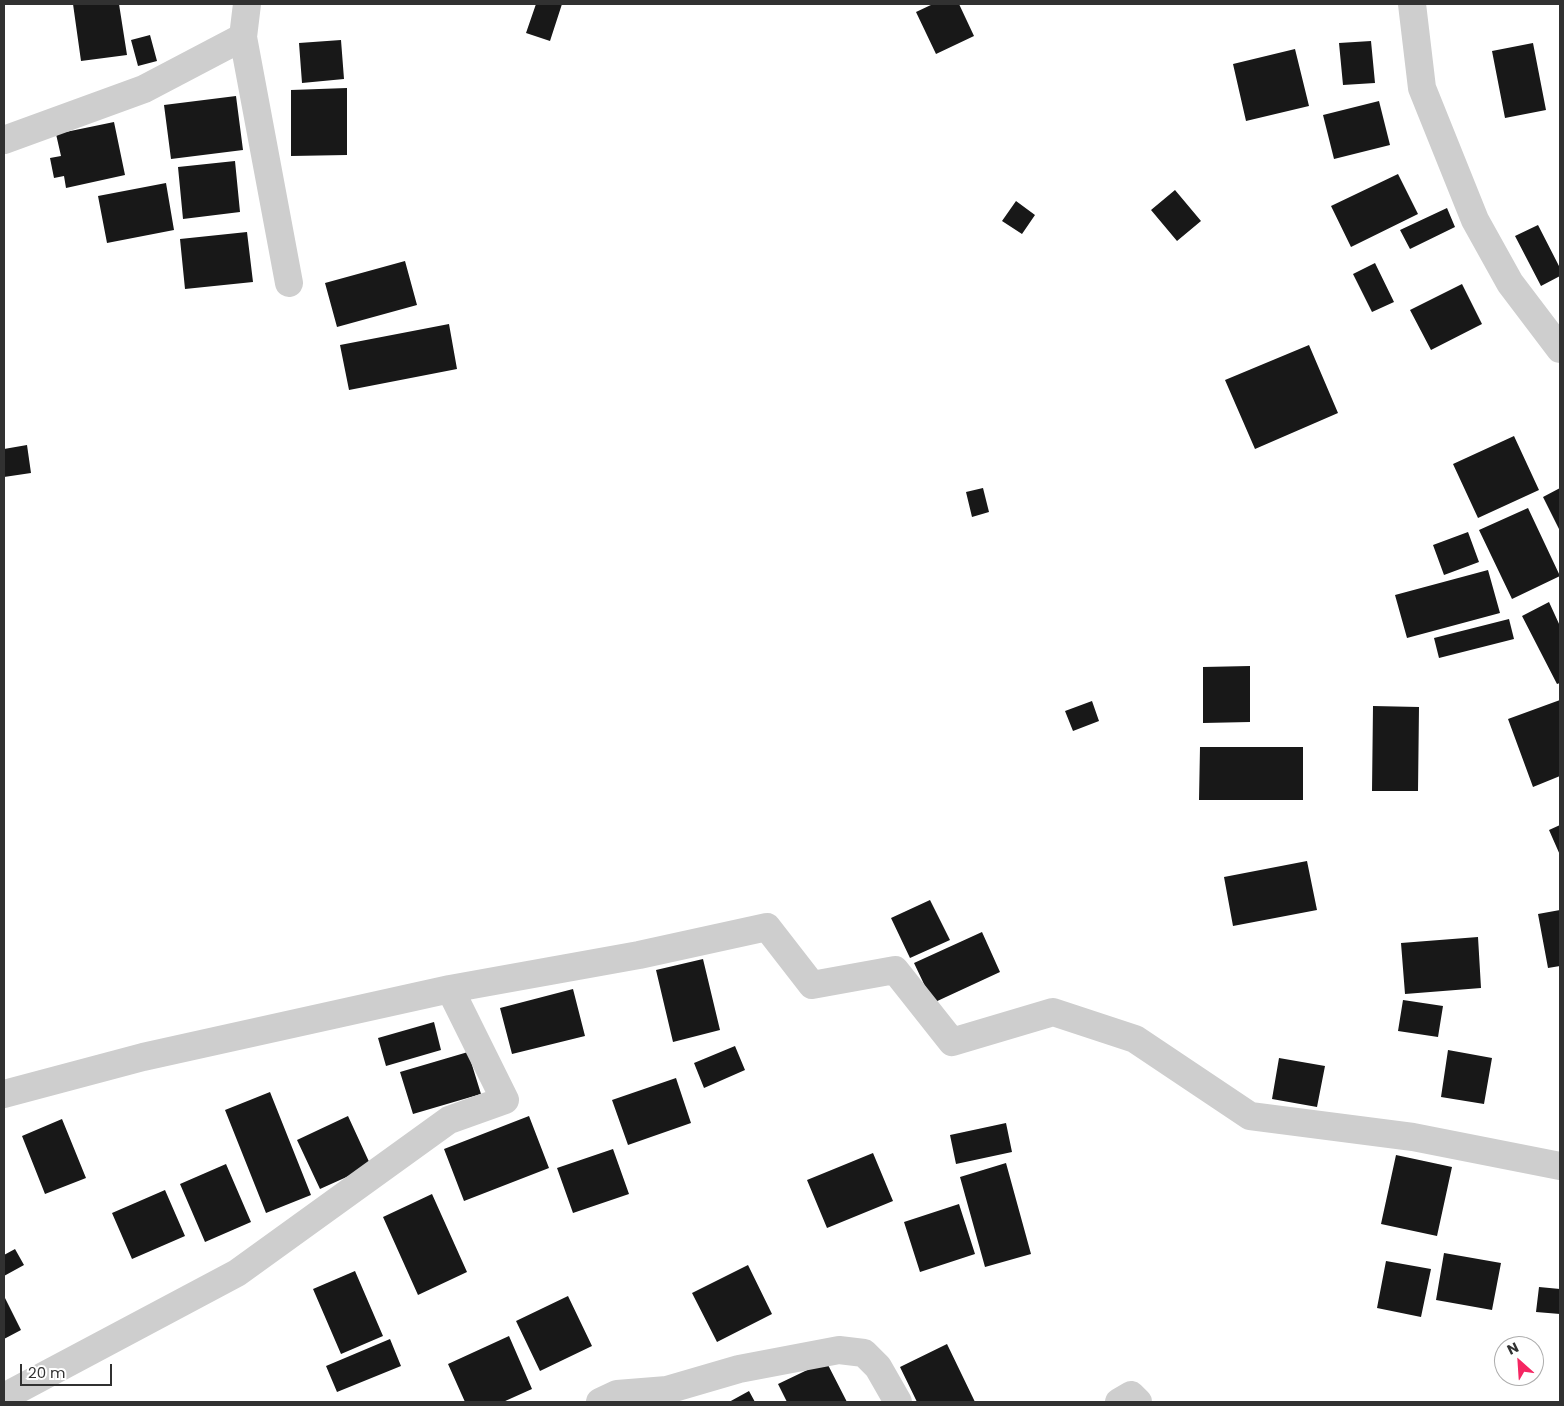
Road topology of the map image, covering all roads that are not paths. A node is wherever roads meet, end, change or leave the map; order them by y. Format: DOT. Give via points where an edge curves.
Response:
graph roads {
  1 [pos="247,4"];
  2 [pos="1412,4"];
  3 [pos="243,37"];
  4 [pos="4,140"];
  5 [pos="289,283"];
  6 [pos="1560,349"];
  7 [pos="450,989"];
  8 [pos="4,1094"];
  9 [pos="1560,1166"];
  10 [pos="4,1397"];
  11 [pos="600,1402"];
  12 [pos="898,1402"];
  13 [pos="1119,1402"];
  14 [pos="1138,1402"];
  1 -- 3 [label="street"];
  2 -- 6 [label="street" via="1422,88 1475,220 1510,283"];
  3 -- 4 [label="street" via="144,89"];
  3 -- 5 [label="street"];
  7 -- 8 [label="street" via="143,1057"];
  7 -- 9 [label="street" via="639,955 767,927 812,985 895,970 952,1042 1053,1012 1135,1040 1250,1116 1413,1138"];
  7 -- 10 [label="street" via="505,1100 449,1120 237,1273"];
  11 -- 12 [label="street" via="617,1394 667,1390 739,1369 839,1350 864,1353 878,1367"];
  13 -- 14 [label="street" via="1132,1395"];
}
